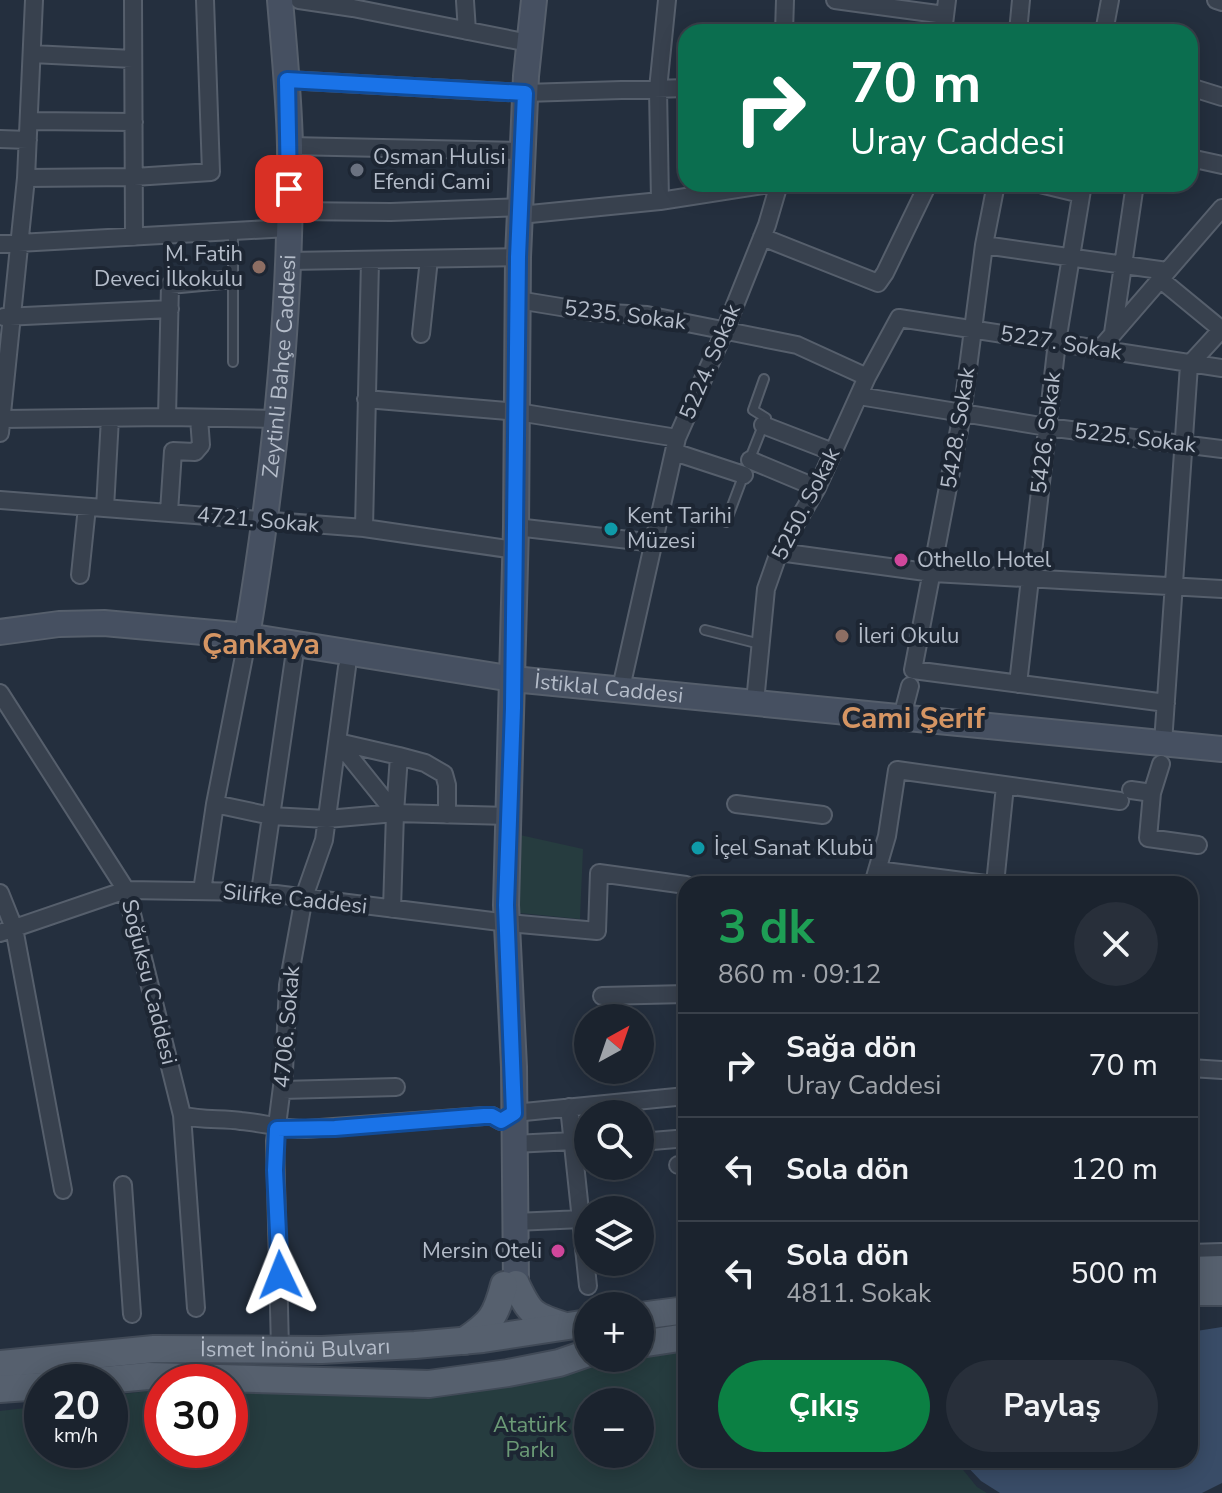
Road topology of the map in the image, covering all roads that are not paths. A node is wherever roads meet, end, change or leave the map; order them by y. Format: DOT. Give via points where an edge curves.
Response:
graph roads {
  1 [pos="34,0"];
  2 [pos="133,0"];
  3 [pos="205,0"];
  4 [pos="280,0"];
  5 [pos="299,0"];
  6 [pos="534,0"];
  7 [pos="667,0"];
  8 [pos="785,0"];
  9 [pos="835,0"];
  10 [pos="1021,0"];
  11 [pos="1110,0"];
  12 [pos="1216,0"];
  13 [pos="465,1"];
  14 [pos="1222,2"];
  15 [pos="353,4"];
  16 [pos="945,16"];
  17 [pos="784,24"];
  18 [pos="1019,24"];
  19 [pos="1106,24"];
  20 [pos="467,31"];
  21 [pos="529,43"];
  22 [pos="32,54"];
  23 [pos="133,59"];
  24 [pos="287,80"];
  25 [pos="678,88"];
  26 [pos="658,89"];
  27 [pos="1198,90"];
  28 [pos="525,93"];
  29 [pos="1222,97"];
  30 [pos="29,121"];
  31 [pos="134,122"];
  32 [pos="0,139"];
  33 [pos="28,140"];
  34 [pos="290,146"];
  35 [pos="523,151"];
  36 [pos="1198,160"];
  37 [pos="1222,165"];
  38 [pos="134,177"];
  39 [pos="26,178"];
  40 [pos="718,192"];
  41 [pos="776,192"];
  42 [pos="924,192"];
  43 [pos="994,192"];
  44 [pos="1082,192"];
  45 [pos="1134,192"];
  46 [pos="660,201"];
  47 [pos="1222,208"];
  48 [pos="520,211"];
  49 [pos="288,219"];
  50 [pos="233,231"];
  51 [pos="134,237"];
  52 [pos="762,237"];
  53 [pos="0,244"];
  54 [pos="20,244"];
  55 [pos="984,245"];
  56 [pos="1071,256"];
  57 [pos="518,257"];
  58 [pos="429,259"];
  59 [pos="289,261"];
  60 [pos="370,261"];
  61 [pos="1123,264"];
  62 [pos="1164,275"];
  63 [pos="233,279"];
  64 [pos="518,300"];
  65 [pos="170,309"];
  66 [pos="6,317"];
  67 [pos="899,318"];
  68 [pos="725,330"];
  69 [pos="973,330"];
  70 [pos="1222,330"];
  71 [pos="421,334"];
  72 [pos="1112,335"];
  73 [pos="1057,342"];
  74 [pos="1100,349"];
  75 [pos="233,362"];
  76 [pos="1189,365"];
  77 [pos="1222,368"];
  78 [pos="867,377"];
  79 [pos="764,379"];
  80 [pos="859,396"];
  81 [pos="366,399"];
  82 [pos="518,412"];
  83 [pos="962,414"];
  84 [pos="167,417"];
  85 [pos="110,418"];
  86 [pos="199,418"];
  87 [pos="277,419"];
  88 [pos="763,425"];
  89 [pos="1047,427"];
  90 [pos="1,428"];
  91 [pos="675,445"];
  92 [pos="1183,445"];
  93 [pos="1222,449"];
  94 [pos="833,452"];
  95 [pos="747,467"];
  96 [pos="817,488"];
  97 [pos="0,500"];
  98 [pos="87,507"];
  99 [pos="105,508"];
  100 [pos="169,512"];
  101 [pos="266,521"];
  102 [pos="726,522"];
  103 [pos="364,528"];
  104 [pos="515,538"];
  105 [pos="655,543"];
  106 [pos="779,552"];
  107 [pos="933,573"];
  108 [pos="80,575"];
  109 [pos="1030,578"];
  110 [pos="1174,585"];
  111 [pos="1222,589"];
  112 [pos="705,630"];
  113 [pos="0,632"];
  114 [pos="246,644"];
  115 [pos="760,644"];
  116 [pos="294,658"];
  117 [pos="347,667"];
  118 [pos="912,678"];
  119 [pos="513,679"];
  120 [pos="1018,684"];
  121 [pos="621,688"];
  122 [pos="0,693"];
  123 [pos="755,702"];
  124 [pos="1166,703"];
  125 [pos="902,717"];
  126 [pos="338,742"];
  127 [pos="1222,749"];
  128 [pos="1162,754"];
  129 [pos="399,756"];
  130 [pos="1005,786"];
  131 [pos="1152,793"];
  132 [pos="215,804"];
  133 [pos="736,804"];
  134 [pos="395,813"];
  135 [pos="447,815"];
  136 [pos="823,815"];
  137 [pos="271,816"];
  138 [pos="509,816"];
  139 [pos="327,819"];
  140 [pos="1198,845"];
  141 [pos="875,876"];
  142 [pos="996,876"];
  143 [pos="678,884"];
  144 [pos="126,890"];
  145 [pos="202,891"];
  146 [pos="260,892"];
  147 [pos="0,893"];
  148 [pos="304,897"];
  149 [pos="392,909"];
  150 [pos="508,923"];
  151 [pos="7,930"];
  152 [pos="678,994"];
  153 [pos="602,996"];
  154 [pos="1198,1068"];
  155 [pos="1222,1070"];
  156 [pos="396,1087"];
  157 [pos="282,1090"];
  158 [pos="678,1097"];
  159 [pos="569,1107"];
  160 [pos="182,1115"];
  161 [pos="507,1117"];
  162 [pos="574,1128"];
  163 [pos="277,1129"];
  164 [pos="676,1139"];
  165 [pos="654,1141"];
  166 [pos="514,1144"];
  167 [pos="574,1145"];
  168 [pos="123,1185"];
  169 [pos="63,1190"];
  170 [pos="574,1219"];
  171 [pos="515,1222"];
  172 [pos="1222,1252"];
  173 [pos="1198,1253"];
  174 [pos="1222,1269"];
  175 [pos="1198,1270"];
  176 [pos="587,1276"];
  177 [pos="510,1284"];
  178 [pos="588,1286"];
  179 [pos="1198,1292"];
  180 [pos="1222,1292"];
  181 [pos="196,1308"];
  182 [pos="678,1311"];
  183 [pos="132,1314"];
  184 [pos="654,1314"];
  185 [pos="574,1324"];
  186 [pos="574,1325"];
  187 [pos="678,1338"];
  188 [pos="463,1341"];
  189 [pos="654,1342"];
  190 [pos="280,1349"];
  191 [pos="574,1358"];
  192 [pos="0,1364"];
  193 [pos="128,1378"];
  194 [pos="24,1387"];
  195 [pos="0,1389"];
  1 -- 22 [label="street"];
  2 -- 23 [label="street"];
  3 -- 38 [label="street" via="211,172"];
  4 -- 24 [label="street, Zeytinli Bahçe Caddesi"];
  5 -- 15 [label="street"];
  6 -- 21 [label="street"];
  7 -- 26 [label="street"];
  8 -- 17 [label="street"];
  9 -- 16 [label="street"];
  10 -- 18 [label="street"];
  11 -- 19 [label="street"];
  12 -- 14 [label="street"];
  13 -- 20 [label="street"];
  15 -- 20 [label="street"];
  20 -- 21 [label="street"];
  21 -- 28 [label="street"];
  22 -- 23 [label="street"];
  22 -- 30 [label="street"];
  23 -- 31 [label="street"];
  24 -- 28 [label="street"];
  24 -- 34 [label="street, Zeytinli Bahçe Caddesi"];
  25 -- 26 [label="street"];
  26 -- 28 [label="street"];
  26 -- 46 [label="street"];
  27 -- 29 [label="street"];
  28 -- 35 [label="street"];
  30 -- 31 [label="street"];
  30 -- 33 [label="street"];
  31 -- 38 [label="street"];
  32 -- 33 [label="street"];
  33 -- 39 [label="street"];
  34 -- 35 [label="street"];
  34 -- 49 [label="street, Zeytinli Bahçe Caddesi"];
  35 -- 48 [label="street"];
  36 -- 37 [label="street"];
  38 -- 39 [label="street"];
  38 -- 51 [label="street"];
  39 -- 54 [label="street"];
  40 -- 46 [label="street"];
  41 -- 52 [label="street, 5224. Sokak"];
  42 -- 52 [label="street" via="878,283"];
  43 -- 55 [label="street, 5428. Sokak"];
  44 -- 56 [label="street, 5426. Sokak"];
  45 -- 61 [label="street"];
  46 -- 48 [label="street"];
  47 -- 62 [label="street"];
  48 -- 49 [label="street"];
  48 -- 57 [label="street"];
  49 -- 50 [label="street"];
  49 -- 59 [label="street, Zeytinli Bahçe Caddesi"];
  50 -- 51 [label="street"];
  50 -- 63 [label="lane"];
  51 -- 54 [label="street"];
  52 -- 68 [label="street, 5224. Sokak"];
  53 -- 54 [label="street"];
  54 -- 66 [label="street"];
  55 -- 56 [label="street"];
  55 -- 69 [label="street, 5428. Sokak"];
  56 -- 61 [label="street"];
  56 -- 73 [label="street, 5426. Sokak"];
  57 -- 58 [label="street"];
  57 -- 64 [label="street"];
  58 -- 60 [label="street"];
  58 -- 71 [label="street"];
  59 -- 60 [label="street"];
  59 -- 87 [label="street, Zeytinli Bahçe Caddesi"];
  60 -- 81 [label="street"];
  61 -- 62 [label="street"];
  61 -- 72 [label="street"];
  62 -- 70 [label="street"];
  62 -- 72 [label="street"];
  63 -- 65 [label="street" via="170,285"];
  63 -- 75 [label="lane"];
  64 -- 68 [label="street, 5235. Sokak"];
  64 -- 82 [label="street"];
  65 -- 66 [label="street"];
  65 -- 84 [label="street"];
  66 -- 90 [label="street"];
  67 -- 69 [label="street, 5227. Sokak"];
  67 -- 78 [label="street, 5250. Sokak"];
  68 -- 78 [label="street, 5235. Sokak" via="797,345"];
  68 -- 91 [label="street, 5224. Sokak"];
  69 -- 73 [label="street, 5227. Sokak"];
  69 -- 83 [label="street, 5428. Sokak"];
  70 -- 76 [label="street"];
  72 -- 74 [label="street"];
  73 -- 74 [label="street, 5227. Sokak"];
  73 -- 89 [label="street, 5426. Sokak"];
  74 -- 76 [label="street, 5227. Sokak"];
  76 -- 77 [label="street, 5227. Sokak"];
  76 -- 92 [label="street"];
  78 -- 80 [label="street, 5250. Sokak"];
  79 -- 88 [label="lane" via="753,410 766,418"];
  80 -- 83 [label="street, 5225. Sokak"];
  80 -- 94 [label="street, 5250. Sokak"];
  81 -- 82 [label="street"];
  81 -- 103 [label="street"];
  82 -- 91 [label="street"];
  82 -- 104 [label="street"];
  83 -- 89 [label="street, 5225. Sokak"];
  83 -- 107 [label="street, 5428. Sokak"];
  84 -- 85 [label="street"];
  84 -- 86 [label="street"];
  85 -- 90 [label="street"];
  85 -- 99 [label="street"];
  86 -- 87 [label="street"];
  86 -- 100 [label="street" via="201,445 195,452 173,451"];
  87 -- 101 [label="street, Zeytinli Bahçe Caddesi"];
  88 -- 94 [label="street"];
  88 -- 95 [label="lane"];
  89 -- 92 [label="street, 5225. Sokak"];
  89 -- 109 [label="street, 5426. Sokak"];
  91 -- 95 [label="street"];
  91 -- 105 [label="street, 5224. Sokak"];
  92 -- 93 [label="street, 5225. Sokak"];
  92 -- 110 [label="street"];
  94 -- 96 [label="street, 5250. Sokak"];
  95 -- 96 [label="street"];
  95 -- 102 [label="lane"];
  96 -- 106 [label="street, 5250. Sokak"];
  97 -- 98 [label="street, 4721. Sokak"];
  98 -- 99 [label="street, 4721. Sokak"];
  98 -- 108 [label="street"];
  99 -- 100 [label="street, 4721. Sokak"];
  100 -- 101 [label="street, 4721. Sokak"];
  101 -- 103 [label="street, 4721. Sokak"];
  101 -- 114 [label="street, Zeytinli Bahçe Caddesi"];
  103 -- 104 [label="street, 4721. Sokak"];
  104 -- 105 [label="street, 4721. Sokak"];
  104 -- 119 [label="street"];
  105 -- 121 [label="street, 5224. Sokak"];
  106 -- 107 [label="street"];
  106 -- 115 [label="street, 5250. Sokak" via="766,589"];
  107 -- 109 [label="street"];
  107 -- 118 [label="street, 5428. Sokak"];
  109 -- 110 [label="street"];
  109 -- 120 [label="street, 5426. Sokak"];
  110 -- 111 [label="street"];
  110 -- 124 [label="street"];
  112 -- 115 [label="lane"];
  113 -- 114 [label="street, İstiklal Caddesi" via="104,623"];
  114 -- 119 [label="street, İstiklal Caddesi"];
  114 -- 132 [label="street"];
  115 -- 123 [label="street, 5250. Sokak"];
  116 -- 137 [label="street"];
  117 -- 126 [label="street, 4706. Sokak"];
  118 -- 120 [label="street"];
  118 -- 125 [label="street, 5428. Sokak"];
  119 -- 121 [label="street, İstiklal Caddesi"];
  119 -- 138 [label="street"];
  120 -- 124 [label="street"];
  121 -- 123 [label="street, İstiklal Caddesi"];
  122 -- 144 [label="street, Soğuksu Caddesi"];
  123 -- 125 [label="street, İstiklal Caddesi"];
  124 -- 128 [label="street"];
  125 -- 128 [label="street, İstiklal Caddesi"];
  126 -- 129 [label="street"];
  126 -- 134 [label="street"];
  126 -- 139 [label="street, 4706. Sokak"];
  127 -- 128 [label="street, İstiklal Caddesi"];
  128 -- 131 [label="street"];
  129 -- 134 [label="street"];
  129 -- 135 [label="street" via="444,774"];
  130 -- 131 [label="street" via="1126,796"];
  130 -- 141 [label="street" via="897,770"];
  130 -- 142 [label="street"];
  131 -- 140 [label="street" via="1148,838"];
  132 -- 137 [label="street"];
  132 -- 145 [label="street"];
  133 -- 136 [label="street"];
  134 -- 135 [label="street"];
  134 -- 139 [label="street"];
  134 -- 149 [label="street"];
  135 -- 138 [label="street"];
  137 -- 139 [label="street"];
  137 -- 146 [label="street"];
  138 -- 150 [label="street"];
  139 -- 148 [label="street, 4706. Sokak"];
  143 -- 150 [label="street, Silifke Caddesi" via="599,873 597,931"];
  144 -- 145 [label="street, Silifke Caddesi"];
  144 -- 151 [label="street, Silifke Caddesi"];
  144 -- 160 [label="street, Soğuksu Caddesi"];
  145 -- 146 [label="street, Silifke Caddesi"];
  146 -- 148 [label="street, Silifke Caddesi"];
  147 -- 151 [label="street"];
  148 -- 149 [label="street, Silifke Caddesi"];
  148 -- 157 [label="street, 4706. Sokak" via="288,985"];
  149 -- 150 [label="street, Silifke Caddesi"];
  150 -- 161 [label="street"];
  151 -- 169 [label="street"];
  152 -- 153 [label="street"];
  154 -- 155 [label="street"];
  156 -- 157 [label="street"];
  157 -- 163 [label="street, 4706. Sokak"];
  158 -- 159 [label="street"];
  159 -- 161 [label="street"];
  159 -- 162 [label="street"];
  160 -- 163 [label="street"];
  160 -- 181 [label="street, Soğuksu Caddesi"];
  161 -- 163 [label="street"];
  161 -- 166 [label="street"];
  161 -- 177 [label="street"];
  163 -- 190 [label="street, 4706. Sokak"];
  164 -- 165 [label="street"];
  166 -- 167 [label="street"];
  166 -- 171 [label="street"];
  168 -- 183 [label="street"];
  170 -- 171 [label="street"];
  171 -- 177 [label="street"];
  172 -- 173 [label="street"];
  174 -- 175 [label="main road"];
  176 -- 178 [label="street"];
  177 -- 185 [label="main road" via="542,1319"];
  177 -- 188 [label="main road" via="497,1313"];
  179 -- 180 [label="main road"];
  182 -- 184 [label="main road"];
  186 -- 188 [label="main road, İsmet İnönü Bulvarı"];
  187 -- 189 [label="main road"];
  188 -- 190 [label="main road, İsmet İnönü Bulvarı"];
  190 -- 192 [label="main road, İsmet İnönü Bulvarı" via="154,1349"];
  191 -- 193 [label="main road, İsmet İnönü Bulvarı" via="429,1384"];
  194 -- 195 [label="main road"];
}
